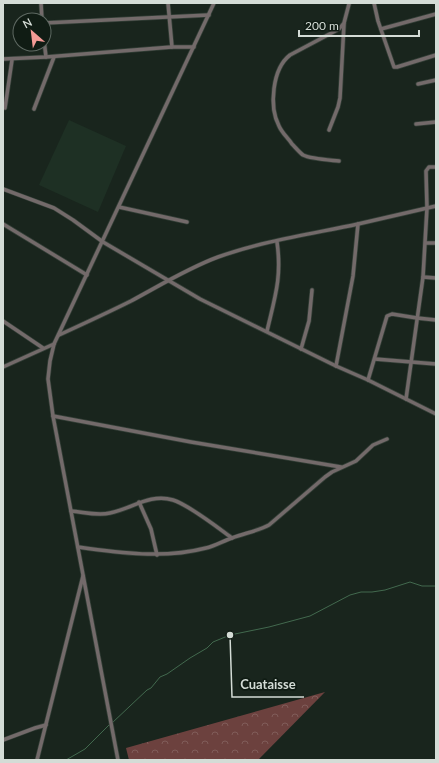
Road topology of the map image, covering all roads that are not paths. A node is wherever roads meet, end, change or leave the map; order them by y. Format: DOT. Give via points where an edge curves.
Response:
graph roads {
  1 [pos="168,3"];
  2 [pos="214,3"];
  3 [pos="354,3"];
  4 [pos="374,3"];
  5 [pos="349,4"];
  6 [pos="436,14"];
  7 [pos="209,15"];
  8 [pos="168,17"];
  9 [pos="52,23"];
  10 [pos="344,23"];
  11 [pos="381,29"];
  12 [pos="172,47"];
  13 [pos="194,47"];
  14 [pos="45,52"];
  15 [pos="436,55"];
  16 [pos="46,57"];
  17 [pos="54,57"];
  18 [pos="3,60"];
  19 [pos="12,60"];
  20 [pos="436,80"];
  21 [pos="418,84"];
  22 [pos="5,108"];
  23 [pos="34,109"];
  24 [pos="436,122"];
  25 [pos="416,124"];
  26 [pos="329,130"];
  27 [pos="339,161"];
  28 [pos="436,167"];
  29 [pos="3,189"];
  30 [pos="436,206"];
  31 [pos="119,207"];
  32 [pos="427,208"];
  33 [pos="186,222"];
  34 [pos="3,224"];
  35 [pos="358,224"];
  36 [pos="103,242"];
  37 [pos="277,242"];
  38 [pos="426,243"];
  39 [pos="436,243"];
  40 [pos="87,275"];
  41 [pos="423,277"];
  42 [pos="436,278"];
  43 [pos="170,281"];
  44 [pos="312,290"];
  45 [pos="417,318"];
  46 [pos="436,320"];
  47 [pos="3,321"];
  48 [pos="267,331"];
  49 [pos="58,335"];
  50 [pos="54,344"];
  51 [pos="43,348"];
  52 [pos="301,349"];
  53 [pos="375,359"];
  54 [pos="412,362"];
  55 [pos="436,364"];
  56 [pos="336,366"];
  57 [pos="3,367"];
  58 [pos="368,380"];
  59 [pos="406,399"];
  60 [pos="436,414"];
  61 [pos="53,416"];
  62 [pos="387,439"];
  63 [pos="342,467"];
  64 [pos="139,502"];
  65 [pos="71,511"];
  66 [pos="232,538"];
  67 [pos="78,547"];
  68 [pos="157,555"];
  69 [pos="83,575"];
  70 [pos="46,726"];
  71 [pos="3,740"];
  72 [pos="37,760"];
  73 [pos="118,760"];
  1 -- 8 [label="street"];
  2 -- 7 [label="street"];
  3 -- 5 [label="street"];
  4 -- 11 [label="street"];
  5 -- 10 [label="street"];
  6 -- 11 [label="street"];
  7 -- 8 [label="street"];
  7 -- 13 [label="street"];
  8 -- 9 [label="street"];
  8 -- 12 [label="street"];
  10 -- 26 [label="street" via="340,98"];
  10 -- 27 [label="street" via="338,30 284,59 274,86 274,113 277,123 300,153"];
  11 -- 15 [label="street" via="394,67"];
  12 -- 13 [label="street"];
  12 -- 17 [label="street"];
  13 -- 31 [label="street"];
  14 -- 16 [label="street"];
  16 -- 17 [label="street"];
  16 -- 19 [label="street"];
  17 -- 23 [label="street"];
  18 -- 19 [label="street"];
  19 -- 22 [label="street"];
  20 -- 21 [label="street"];
  24 -- 25 [label="street"];
  28 -- 32 [label="street" via="429,167 426,170"];
  29 -- 36 [label="street" via="54,208"];
  30 -- 32 [label="street"];
  31 -- 33 [label="street"];
  31 -- 36 [label="street"];
  32 -- 35 [label="street"];
  32 -- 38 [label="street"];
  34 -- 40 [label="street"];
  35 -- 37 [label="street"];
  35 -- 56 [label="street" via="353,276"];
  36 -- 40 [label="street"];
  36 -- 43 [label="street"];
  37 -- 43 [label="street" via="234,252 202,264"];
  37 -- 48 [label="street" via="278,287"];
  38 -- 39 [label="street"];
  38 -- 41 [label="street"];
  40 -- 49 [label="street"];
  41 -- 42 [label="street"];
  41 -- 45 [label="street"];
  43 -- 48 [label="street" via="200,299"];
  43 -- 49 [label="street"];
  44 -- 52 [label="street" via="309,321"];
  45 -- 46 [label="street"];
  45 -- 53 [label="street" via="392,314 387,316"];
  45 -- 54 [label="street"];
  47 -- 51 [label="street"];
  48 -- 52 [label="street"];
  49 -- 50 [label="street"];
  50 -- 51 [label="street"];
  50 -- 61 [label="street" via="48,379"];
  51 -- 57 [label="street"];
  52 -- 56 [label="street"];
  53 -- 54 [label="street"];
  53 -- 58 [label="street"];
  54 -- 55 [label="street"];
  54 -- 59 [label="street"];
  56 -- 58 [label="street"];
  58 -- 59 [label="street"];
  59 -- 60 [label="street"];
  61 -- 63 [label="street"];
  61 -- 65 [label="street"];
  62 -- 63 [label="street" via="373,446 356,461"];
  63 -- 66 [label="street" via="325,477 270,524 260,530"];
  64 -- 65 [label="street" via="109,513"];
  64 -- 66 [label="street" via="172,499"];
  64 -- 68 [label="street" via="151,529"];
  65 -- 67 [label="street"];
  66 -- 68 [label="street" via="195,551"];
  67 -- 68 [label="street"];
  67 -- 69 [label="street"];
  69 -- 70 [label="street"];
  69 -- 73 [label="street"];
  70 -- 71 [label="street"];
  70 -- 72 [label="street"];
}
